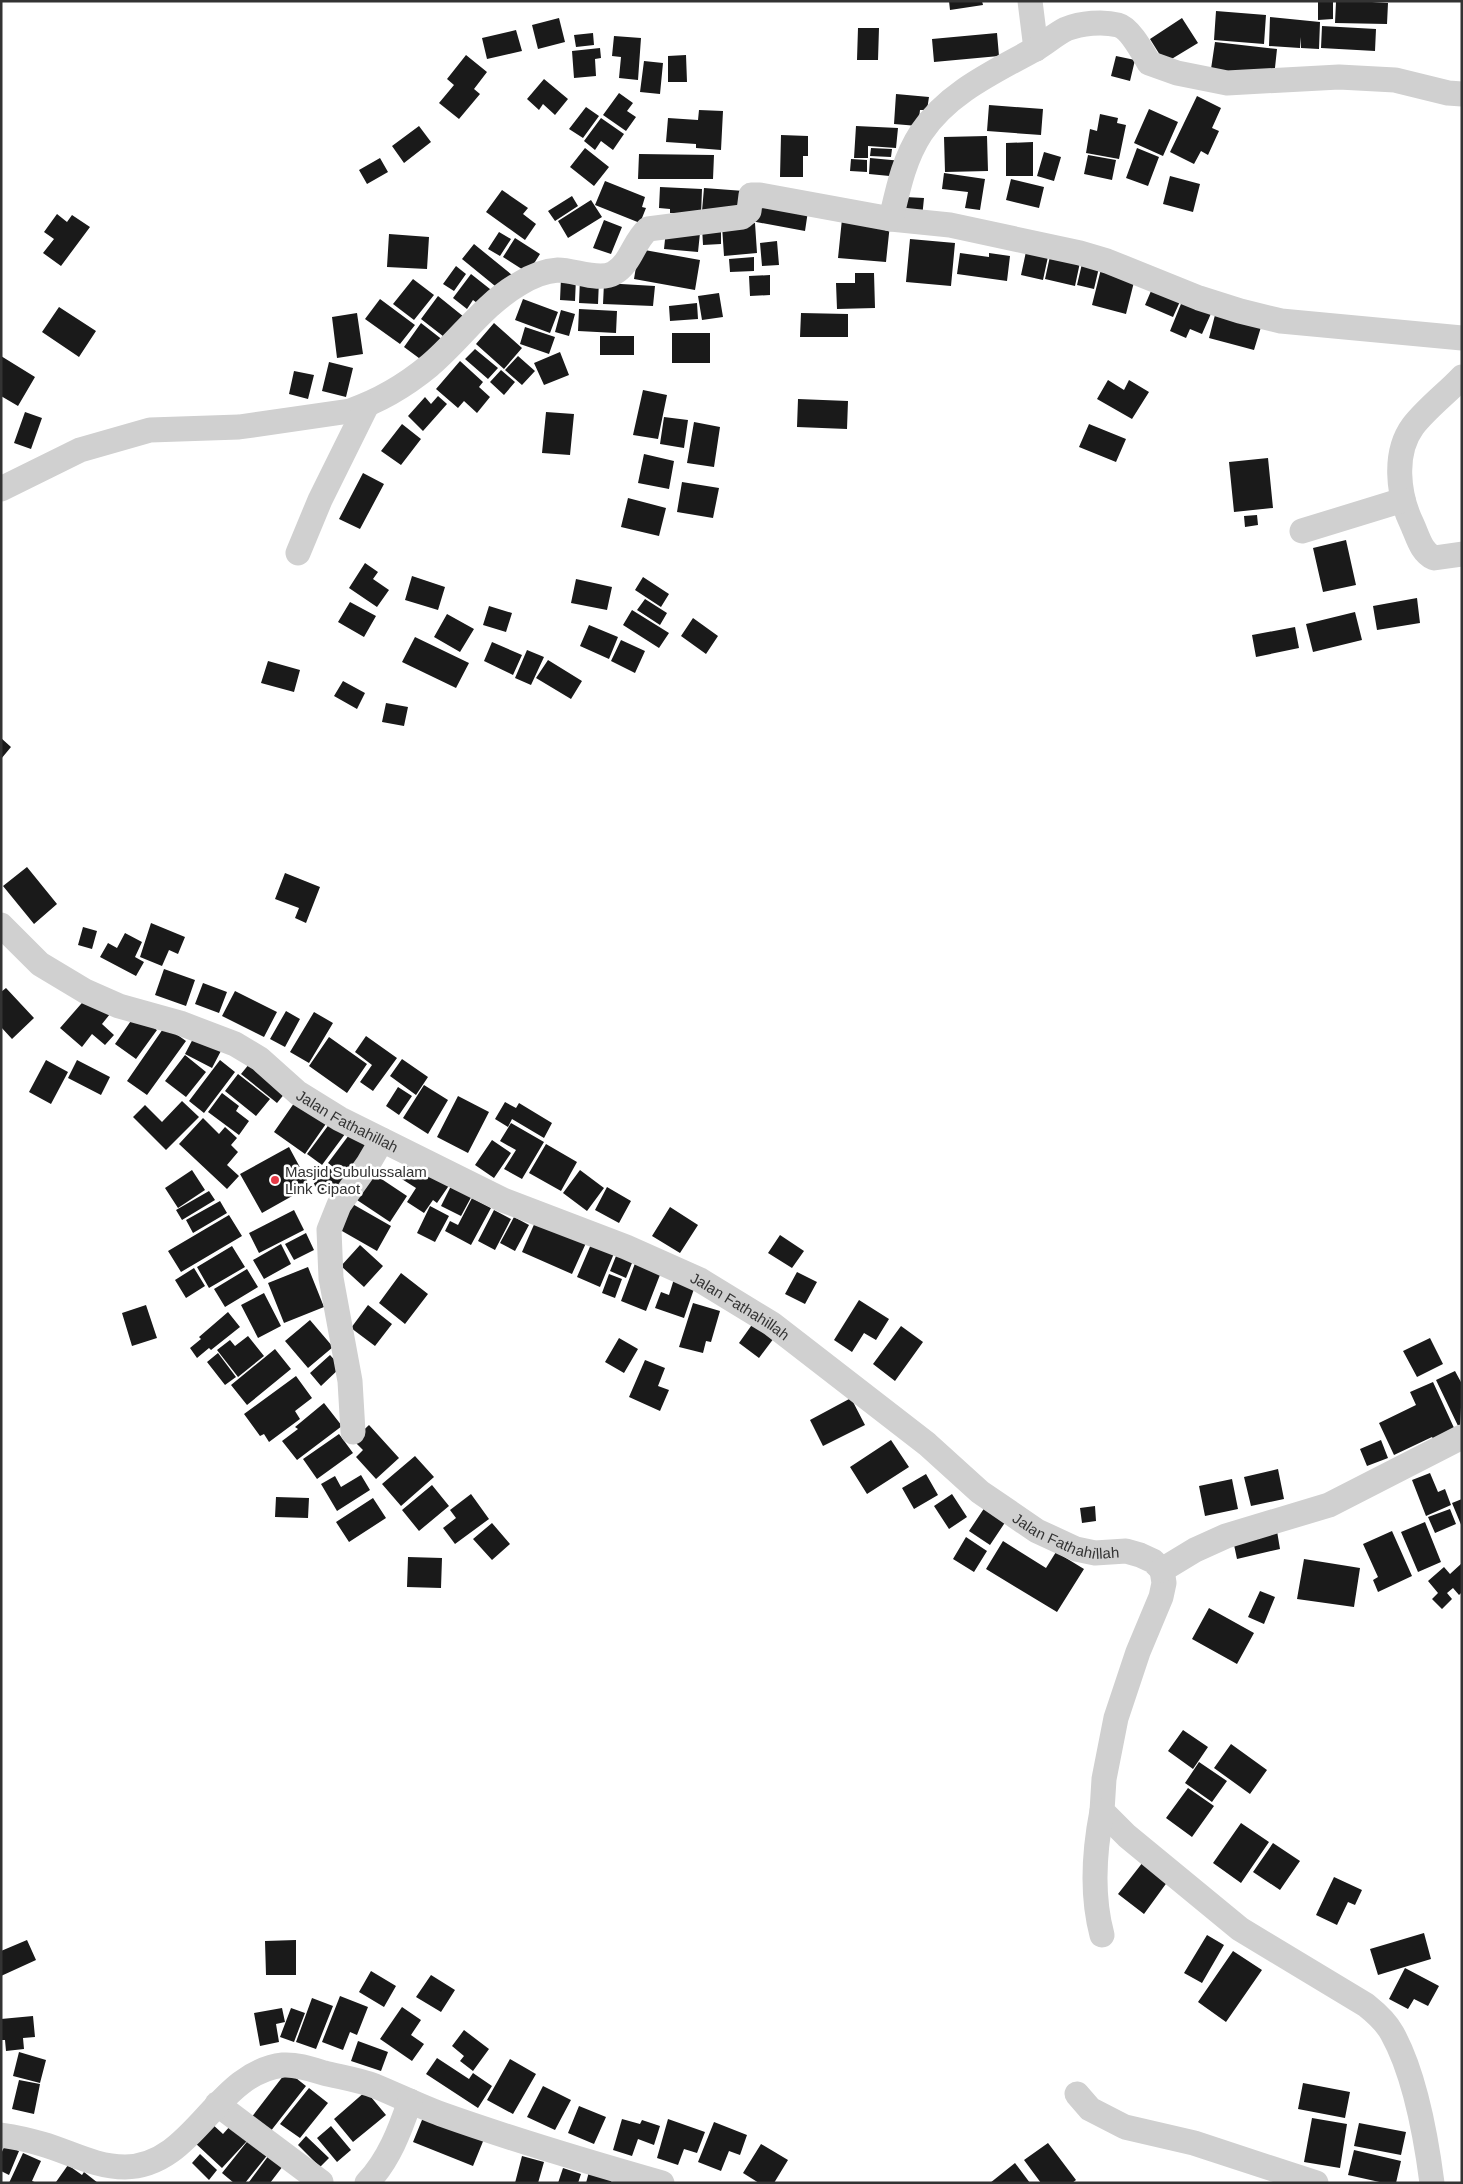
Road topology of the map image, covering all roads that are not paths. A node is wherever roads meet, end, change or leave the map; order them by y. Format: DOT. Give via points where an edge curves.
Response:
graph roads {
  1 [pos="1030,1"];
  2 [pos="1036,49"];
  3 [pos="1462,94"];
  4 [pos="891,219"];
  5 [pos="1462,338"];
  6 [pos="1462,377"];
  7 [pos="367,405"];
  8 [pos="1,489"];
  9 [pos="1403,500"];
  10 [pos="1302,531"];
  11 [pos="298,553"];
  12 [pos="1462,554"];
  13 [pos="1,925"];
  14 [pos="382,1140"];
  15 [pos="352,1432"];
  16 [pos="1462,1437"];
  17 [pos="1162,1570"];
  18 [pos="1102,1811"];
  19 [pos="1102,1935"];
  20 [pos="1077,2094"];
  21 [pos="410,2101"];
  22 [pos="217,2104"];
  23 [pos="1,2135"];
  24 [pos="321,2182"];
  25 [pos="367,2183"];
  26 [pos="662,2183"];
  27 [pos="1316,2183"];
  28 [pos="1432,2183"];
  1 -- 2 [label="street"];
  2 -- 3 [label="street" via="1067,29 1100,22 1121,26 1139,46 1148,63 1176,73 1227,83 1339,77 1395,80"];
  2 -- 4 [label="street" via="980,80 938,112 911,152"];
  4 -- 5 [label="street" via="950,225 1101,258 1200,298 1281,321"];
  4 -- 7 [label="street" via="754,194 749,197 748,211 742,217 648,229 642,234 626,265 612,275 604,277 557,270 518,284 472,321 429,366"];
  6 -- 9 [label="street" via="1414,425 1405,440 1400,475"];
  7 -- 8 [label="street" via="239,427 150,430 80,450"];
  7 -- 11 [label="street"];
  9 -- 10 [label="street"];
  9 -- 12 [label="street" via="1421,544 1429,555 1442,558"];
  13 -- 14 [label="street, Jalan Fathahillah" via="40,964 72,983 119,1006 180,1023 235,1044 319,1107"];
  14 -- 15 [label="street" via="339,1205 329,1230 331,1278 350,1381"];
  14 -- 17 [label="street, Jalan Fathahillah" via="503,1200 626,1247 700,1280 772,1324 907,1428 980,1492 1036,1531 1076,1549 1140,1555"];
  16 -- 17 [label="street" via="1328,1505 1226,1536"];
  17 -- 18 [label="street" via="1161,1597 1116,1718 1104,1779"];
  18 -- 19 [label="street" via="1094,1895"];
  18 -- 28 [label="street" via="1119,1829 1240,1929 1380,2016 1392,2032 1408,2073 1427,2141"];
  20 -- 27 [label="street" via="1090,2110 1125,2127 1218,2150"];
  21 -- 22 [label="street" via="373,2086 285,2065 263,2069 239,2084"];
  21 -- 25 [label="street" via="395,2140"];
  21 -- 26 [label="street" via="441,2114"];
  22 -- 23 [label="street" via="184,2141 167,2154 148,2163 127,2167 103,2166 41,2143"];
  22 -- 24 [label="street"];
}
